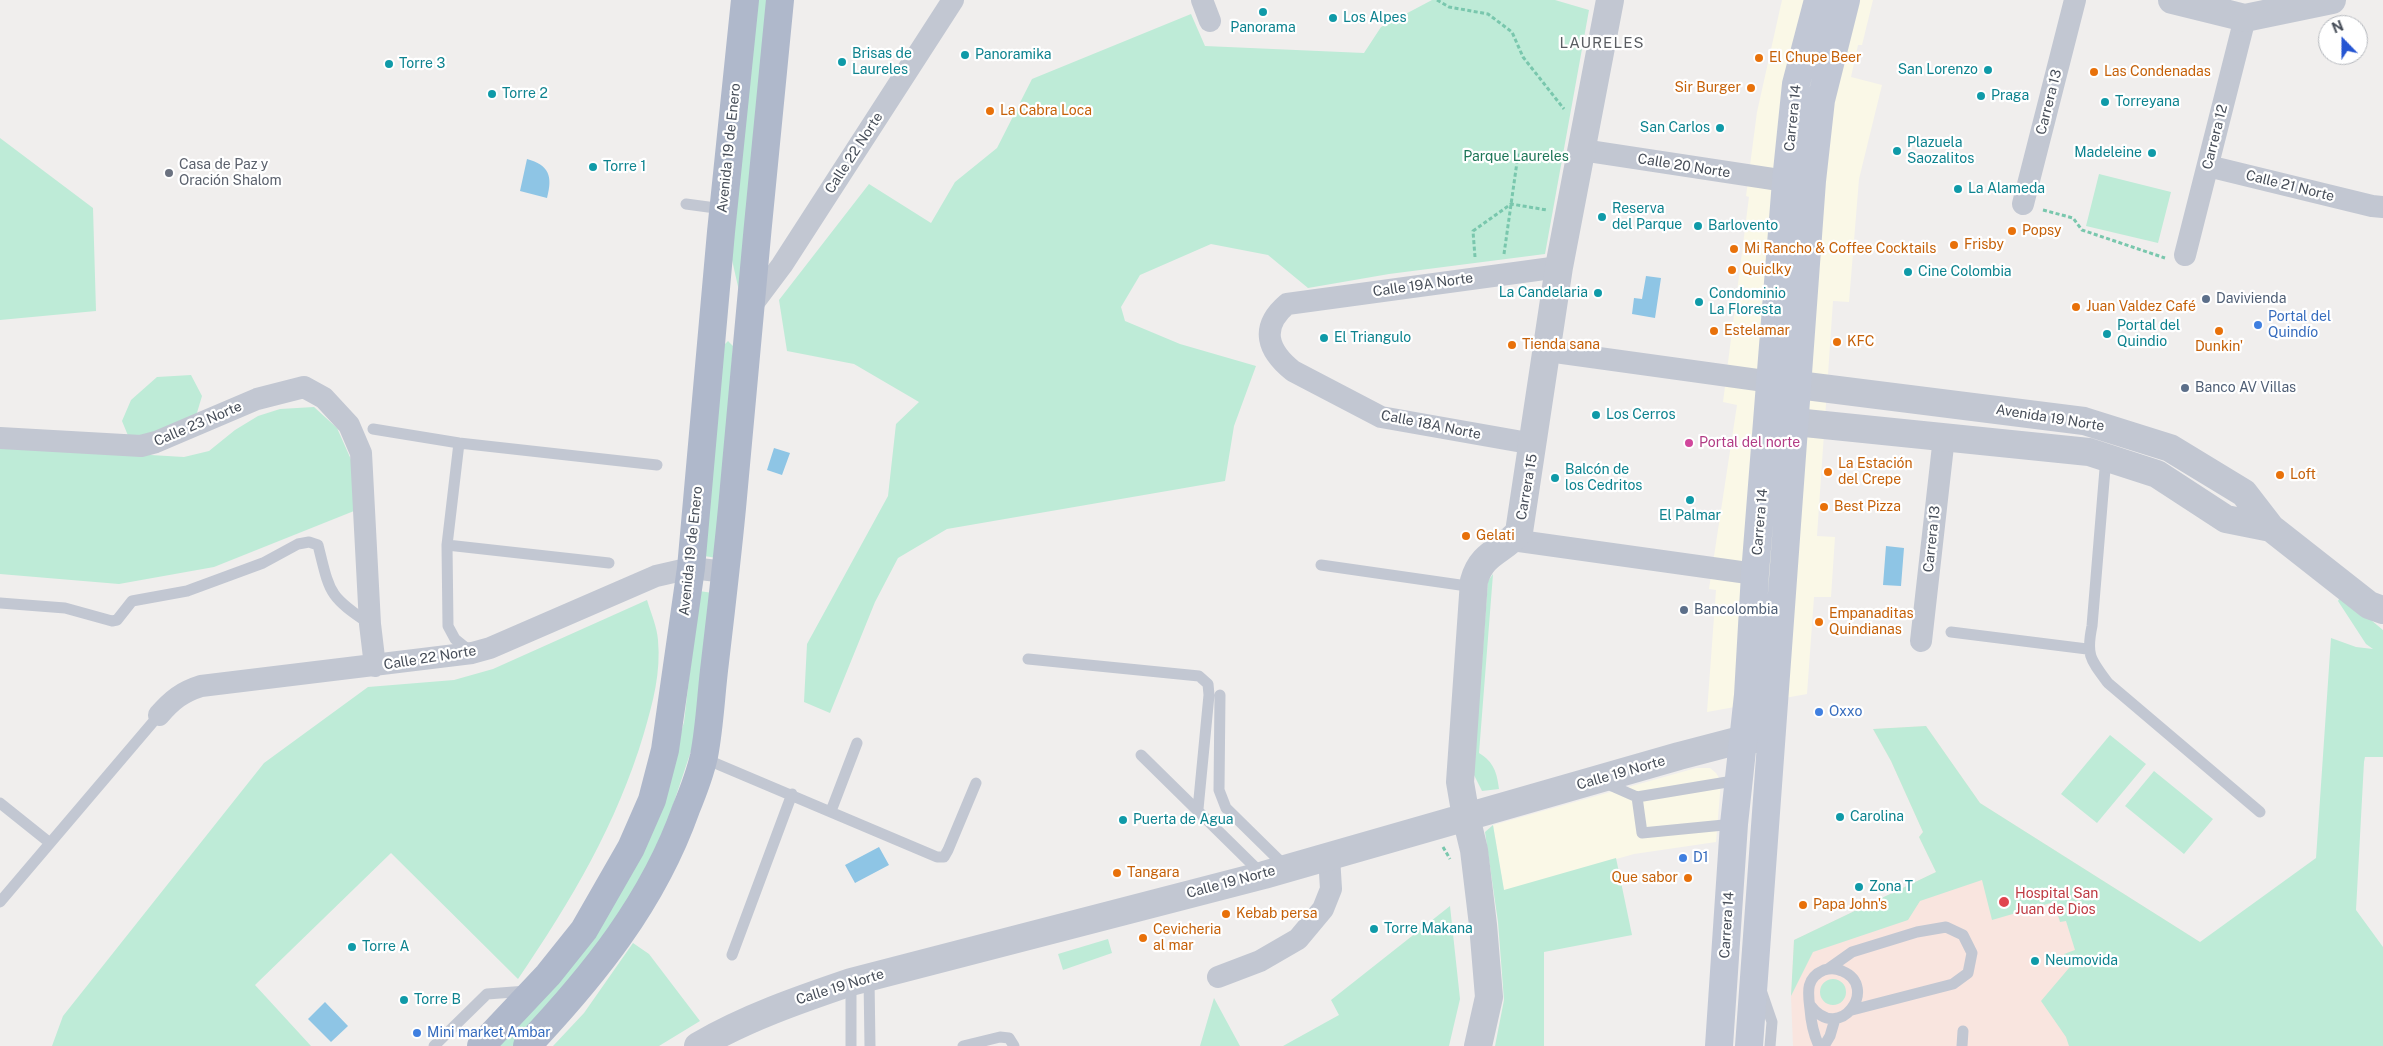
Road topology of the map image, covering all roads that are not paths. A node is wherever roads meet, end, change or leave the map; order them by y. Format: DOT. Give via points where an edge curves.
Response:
graph roads {
  1 [pos="745,0"];
  2 [pos="780,0"];
  3 [pos="954,0"];
  4 [pos="1607,0"];
  5 [pos="1818,0"];
  6 [pos="1846,0"];
  7 [pos="2075,0"];
  8 [pos="2172,0"];
  9 [pos="2332,0"];
  10 [pos="2245,18"];
  11 [pos="1582,148"];
  12 [pos="2208,166"];
  13 [pos="1786,181"];
  14 [pos="686,204"];
  15 [pos="2023,204"];
  16 [pos="2379,205"];
  17 [pos="723,209"];
  18 [pos="2185,255"];
  19 [pos="1559,267"];
  20 [pos="715,301"];
  21 [pos="752,305"];
  22 [pos="1548,351"];
  23 [pos="1281,362"];
  24 [pos="1772,382"];
  25 [pos="1798,385"];
  26 [pos="1795,422"];
  27 [pos="374,429"];
  28 [pos="1944,437"];
  29 [pos="0,438"];
  30 [pos="459,443"];
  31 [pos="1534,444"];
  32 [pos="2106,457"];
  33 [pos="657,465"];
  34 [pos="2271,528"];
  35 [pos="1512,540"];
  36 [pos="447,545"];
  37 [pos="609,563"];
  38 [pos="1321,565"];
  39 [pos="691,568"];
  40 [pos="726,572"];
  41 [pos="1755,574"];
  42 [pos="1474,587"];
  43 [pos="0,603"];
  44 [pos="2383,610"];
  45 [pos="370,624"];
  46 [pos="1951,632"];
  47 [pos="1921,641"];
  48 [pos="2088,648"];
  49 [pos="472,653"];
  50 [pos="1028,659"];
  51 [pos="375,666"];
  52 [pos="1220,696"];
  53 [pos="159,715"];
  54 [pos="1744,739"];
  55 [pos="1771,739"];
  56 [pos="857,743"];
  57 [pos="1141,755"];
  58 [pos="704,758"];
  59 [pos="1597,780"];
  60 [pos="1740,780"];
  61 [pos="976,783"];
  62 [pos="792,794"];
  63 [pos="1637,797"];
  64 [pos="0,803"];
  65 [pos="1198,809"];
  66 [pos="832,811"];
  67 [pos="2260,812"];
  68 [pos="1466,817"];
  69 [pos="1734,824"];
  70 [pos="50,843"];
  71 [pos="1329,856"];
  72 [pos="1275,871"];
  73 [pos="0,902"];
  74 [pos="732,955"];
  75 [pos="1754,968"];
  76 [pos="1828,969"];
  77 [pos="1218,978"];
  78 [pos="860,979"];
  79 [pos="534,990"];
  80 [pos="1810,1005"];
  81 [pos="1852,1010"];
  82 [pos="1835,1019"];
  83 [pos="1963,1031"];
  84 [pos="434,1046"];
  85 [pos="481,1046"];
  86 [pos="527,1046"];
  87 [pos="698,1046"];
  88 [pos="851,1046"];
  89 [pos="870,1046"];
  90 [pos="963,1046"];
  91 [pos="1014,1046"];
  92 [pos="1478,1046"];
  93 [pos="1719,1046"];
  94 [pos="1749,1046"];
  95 [pos="1770,1046"];
  96 [pos="1819,1046"];
  97 [pos="1824,1046"];
  98 [pos="1962,1046"];
  1 -- 17 [label="main road, Avenida 19 de Enero"];
  2 -- 21 [label="main road"];
  3 -- 21 [label="street, Calle 22 Norte" via="782,265"];
  4 -- 11 [label="street, Carrera 15"];
  5 -- 13 [label="main road, Carrera 14" via="1796,84"];
  6 -- 25 [label="main road, Carrera 14" via="1821,100"];
  7 -- 15 [label="street, Carrera 13"];
  8 -- 10 [label="street"];
  9 -- 10 [label="street"];
  10 -- 12 [label="street, Carrera 12"];
  11 -- 13 [label="street, Calle 20 Norte"];
  11 -- 19 [label="street, Carrera 15"];
  12 -- 16 [label="street, Calle 21 Norte"];
  12 -- 18 [label="street, Carrera 12"];
  13 -- 24 [label="main road, Carrera 14"];
  14 -- 17 [label="lane"];
  17 -- 20 [label="main road, Avenida 19 de Enero"];
  19 -- 22 [label="street, Carrera 15"];
  19 -- 23 [label="street, Calle 19A Norte" via="1287,304 1276,313 1269,337"];
  20 -- 21 [label="main road"];
  20 -- 39 [label="main road, Avenida 19 de Enero"];
  21 -- 40 [label="main road"];
  22 -- 24 [label="street"];
  22 -- 31 [label="street, Carrera 15"];
  23 -- 31 [label="street, Calle 18A Norte" via="1381,417"];
  24 -- 41 [label="main road, Carrera 14"];
  25 -- 26 [label="main road, Carrera 14"];
  25 -- 34 [label="street, Avenida 19 Norte" via="2084,421 2111,428 2170,448 2244,493"];
  26 -- 28 [label="street, Avenida 19 Norte"];
  26 -- 55 [label="main road, Carrera 14"];
  27 -- 30 [label="lane"];
  28 -- 32 [label="street, Avenida 19 Norte" via="2089,452"];
  28 -- 47 [label="street, Carrera 13"];
  29 -- 45 [label="street, Calle 23 Norte" via="142,446 257,399 304,386 324,398 349,425 361,453"];
  30 -- 33 [label="lane"];
  30 -- 36 [label="lane"];
  31 -- 35 [label="street, Carrera 15" via="1519,532"];
  32 -- 34 [label="street, Avenida 19 Norte" via="2157,474 2226,519"];
  32 -- 48 [label="lane"];
  34 -- 44 [label="street, Avenida 19 Norte" via="2369,605"];
  35 -- 41 [label="street"];
  35 -- 42 [label="street" via="1483,561"];
  36 -- 37 [label="lane"];
  36 -- 49 [label="lane" via="448,626 455,639"];
  38 -- 42 [label="lane"];
  39 -- 40 [label="street, Calle 22 Norte"];
  39 -- 49 [label="street, Calle 22 Norte" via="656,576"];
  39 -- 79 [label="main road, Avenida 19 de Enero" via="665,750 652,800 631,848 584,930"];
  40 -- 58 [label="main road"];
  41 -- 54 [label="main road, Carrera 14"];
  42 -- 68 [label="street" via="1460,782"];
  43 -- 45 [label="lane" via="65,608 112,621 117,620 132,601 187,590 310,542 318,545 331,594"];
  45 -- 51 [label="street"];
  46 -- 48 [label="lane"];
  48 -- 67 [label="lane" via="2094,666 2108,683"];
  49 -- 51 [label="street, Calle 22 Norte"];
  50 -- 65 [label="lane" via="1199,676 1208,684 1209,695"];
  51 -- 53 [label="street, Calle 22 Norte" via="201,686 185,691"];
  52 -- 72 [label="lane" via="1221,799"];
  53 -- 70 [label="lane"];
  54 -- 55 [label="street, Calle 19 Norte"];
  54 -- 59 [label="street, Calle 19 Norte"];
  54 -- 60 [label="main road, Carrera 14"];
  55 -- 75 [label="main road, Carrera 14"];
  56 -- 66 [label="lane"];
  57 -- 65 [label="lane"];
  58 -- 62 [label="lane"];
  58 -- 86 [label="main road" via="686,811 638,908 612,949"];
  59 -- 63 [label="lane"];
  59 -- 68 [label="street, Calle 19 Norte"];
  60 -- 63 [label="lane"];
  60 -- 69 [label="main road, Carrera 14"];
  61 -- 66 [label="lane" via="944,857 937,857"];
  62 -- 66 [label="lane"];
  62 -- 74 [label="lane"];
  63 -- 69 [label="lane" via="1642,832"];
  64 -- 70 [label="lane"];
  65 -- 72 [label="lane"];
  68 -- 71 [label="street, Calle 19 Norte"];
  68 -- 92 [label="street" via="1474,850 1489,997"];
  69 -- 93 [label="main road, Carrera 14"];
  70 -- 73 [label="lane"];
  71 -- 72 [label="street, Calle 19 Norte"];
  71 -- 77 [label="street" via="1331,889 1323,909 1298,939"];
  72 -- 78 [label="street, Calle 19 Norte"];
  75 -- 94 [label="main road, Carrera 14"];
  75 -- 95 [label="lane" via="1772,1022"];
  76 -- 80 [label="lane" via="1812,979 1807,996"];
  76 -- 81 [label="lane" via="1837,968 1854,980 1858,990"];
  76 -- 81 [label="lane" via="1852,952 1917,932 1946,928 1962,935 1972,953 1968,973 1953,984"];
  78 -- 87 [label="street, Calle 19 Norte" via="731,1027"];
  78 -- 88 [label="lane"];
  78 -- 89 [label="lane"];
  79 -- 84 [label="lane" via="487,994"];
  79 -- 85 [label="main road, Avenida 19 de Enero"];
  80 -- 82 [label="lane" via="1816,1013"];
  80 -- 96 [label="lane" via="1812,1031"];
  81 -- 82 [label="lane"];
  82 -- 97 [label="lane"];
  83 -- 98 [label="lane"];
  90 -- 91 [label="lane" via="1000,1037 1009,1038"];
}
